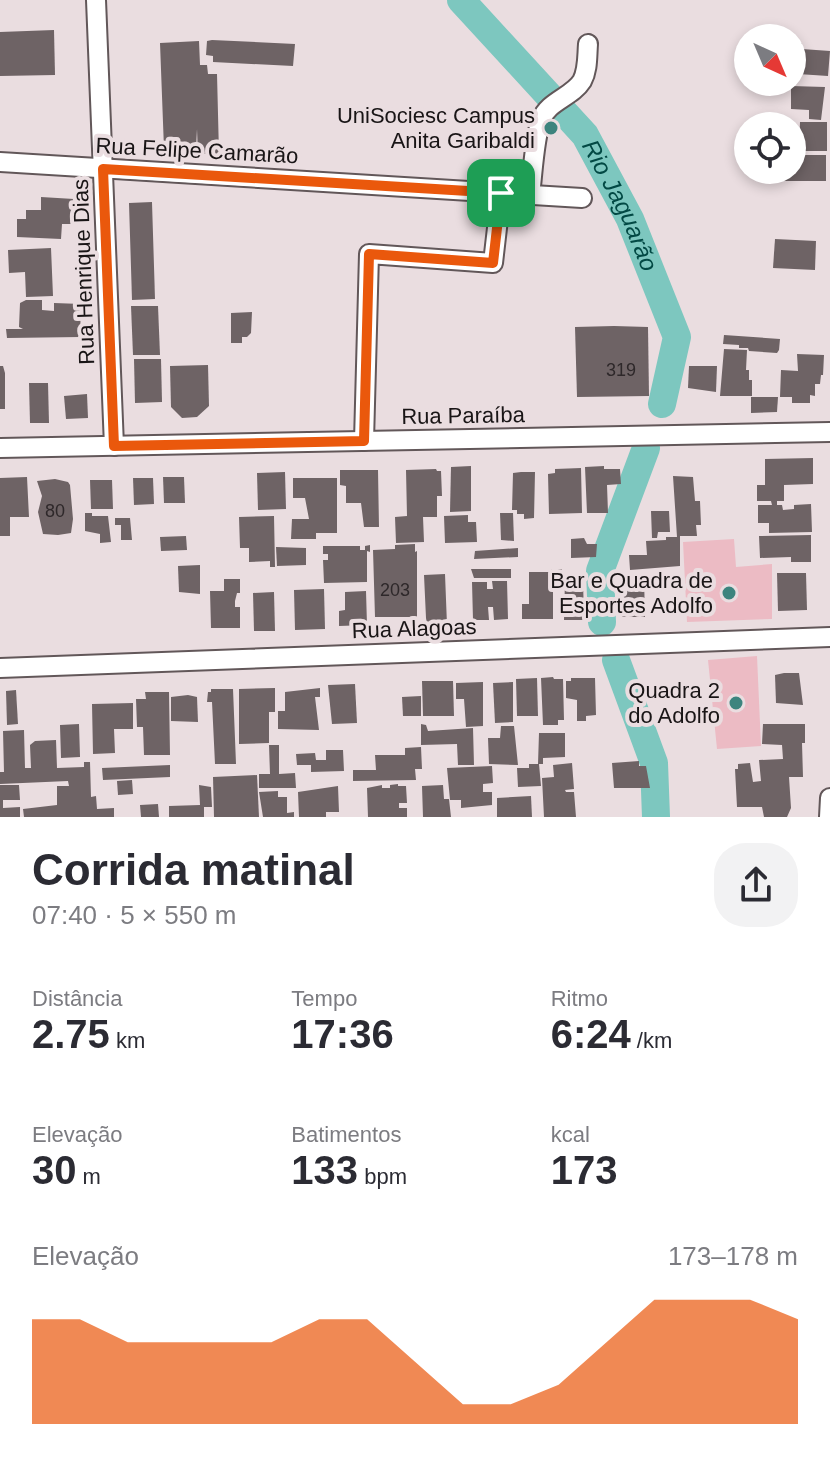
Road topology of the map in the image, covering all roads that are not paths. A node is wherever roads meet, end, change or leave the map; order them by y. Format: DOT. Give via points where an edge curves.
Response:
graph roads {
  1 [pos="96,0"];
  2 [pos="588,44"];
  3 [pos="0,162"];
  4 [pos="103,169"];
  5 [pos="501,193"];
  6 [pos="530,195"];
  7 [pos="582,198"];
  8 [pos="830,432"];
  9 [pos="364,441"];
  10 [pos="114,446"];
  11 [pos="0,448"];
  12 [pos="830,637"];
  13 [pos="0,668"];
  14 [pos="830,798"];
  15 [pos="829,817"];
  1 -- 4 [label="street, Rua Henrique Dias"];
  2 -- 6 [label="street" via="587,68 577,87 541,120"];
  3 -- 4 [label="street, Rua Felipe Camarão"];
  4 -- 5 [label="street, Rua Felipe Camarão"];
  4 -- 10 [label="street, Rua Henrique Dias"];
  5 -- 6 [label="street, Rua Felipe Camarão"];
  5 -- 9 [label="street" via="493,263 369,254"];
  6 -- 7 [label="street, Rua Felipe Camarão"];
  8 -- 9 [label="street, Rua Paraíba"];
  9 -- 10 [label="street, Rua Paraíba"];
  10 -- 11 [label="street, Rua Paraíba"];
  12 -- 13 [label="street, Rua Alagoas"];
  14 -- 15 [label="street"];
}
